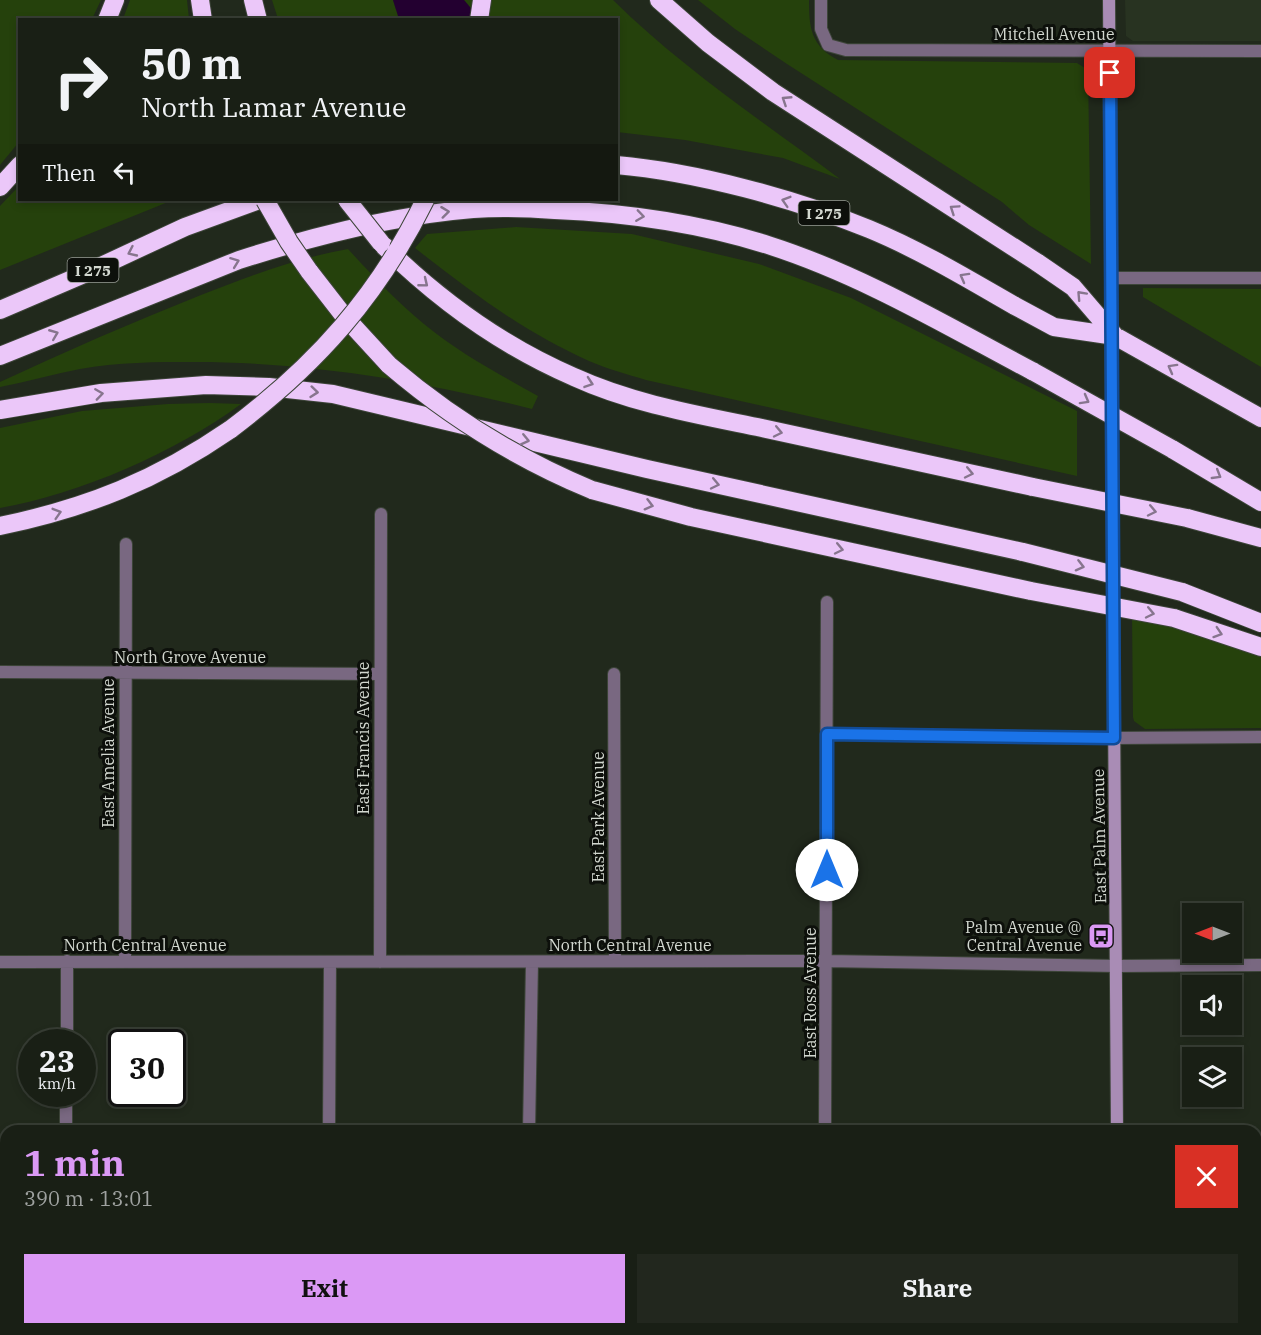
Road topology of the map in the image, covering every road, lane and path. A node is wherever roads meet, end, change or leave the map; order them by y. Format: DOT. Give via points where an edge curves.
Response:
graph roads {
  1 [pos="115,0"];
  2 [pos="200,0"];
  3 [pos="253,0"];
  4 [pos="482,0"];
  5 [pos="658,0"];
  6 [pos="820,0"];
  7 [pos="1109,0"];
  8 [pos="108,18"];
  9 [pos="203,18"];
  10 [pos="258,18"];
  11 [pos="479,18"];
  12 [pos="1110,50"];
  13 [pos="1261,51"];
  14 [pos="618,165"];
  15 [pos="18,167"];
  16 [pos="0,187"];
  17 [pos="256,201"];
  18 [pos="266,201"];
  19 [pos="348,201"];
  20 [pos="424,201"];
  21 [pos="1112,278"];
  22 [pos="1261,278"];
  23 [pos="0,310"];
  24 [pos="1115,336"];
  25 [pos="0,356"];
  26 [pos="0,410"];
  27 [pos="1261,418"];
  28 [pos="1261,502"];
  29 [pos="381,514"];
  30 [pos="0,526"];
  31 [pos="1261,538"];
  32 [pos="126,544"];
  33 [pos="826,603"];
  34 [pos="1261,623"];
  35 [pos="1261,647"];
  36 [pos="0,672"];
  37 [pos="124,673"];
  38 [pos="380,674"];
  39 [pos="614,674"];
  40 [pos="827,734"];
  41 [pos="1261,737"];
  42 [pos="1114,738"];
  43 [pos="125,961"];
  44 [pos="826,961"];
  45 [pos="0,962"];
  46 [pos="67,962"];
  47 [pos="330,962"];
  48 [pos="380,962"];
  49 [pos="532,962"];
  50 [pos="615,962"];
  51 [pos="1261,965"];
  52 [pos="1117,966"];
  53 [pos="67,1029"];
  54 [pos="66,1107"];
  55 [pos="66,1125"];
  56 [pos="329,1125"];
  57 [pos="529,1125"];
  58 [pos="825,1125"];
  59 [pos="1117,1125"];
  1 -- 8 [label="highway"];
  2 -- 9 [label="highway"];
  3 -- 10 [label="highway"];
  4 -- 11 [label="highway"];
  24 -- 5 [label="highway, one-way, bridge" via="1073,287 773,92"];
  6 -- 12 [label="street, Mitchell Avenue" via="821,29 828,45 846,50"];
  7 -- 12 [label="street, East Palm Avenue"];
  12 -- 13 [label="street, Mitchell Avenue"];
  12 -- 21 [label="street, East Palm Avenue"];
  24 -- 14 [label="highway, I 275, one-way, bridge" via="1054,327 915,250 815,209 758,192"];
  15 -- 16 [label="highway"];
  17 -- 23 [label="highway, I 275, one-way" via="185,227"];
  18 -- 35 [label="highway, one-way, bridge" via="309,271 389,365 494,442 552,474 592,490 691,517 1174,618"];
  19 -- 31 [label="highway, one-way, bridge" via="410,272 467,318 505,343 576,379 662,406 1187,518"];
  30 -- 20 [label="highway, one-way, bridge" via="89,503 136,484 205,447 265,403 300,373 365,299 401,246"];
  21 -- 22 [label="street"];
  21 -- 42 [label="street, East Palm Avenue"];
  27 -- 24 [label="highway, I 275, one-way"];
  25 -- 28 [label="highway, I 275, one-way, bridge" via="276,248 437,213 474,209 619,213 665,220 769,246 866,284 1173,448"];
  26 -- 34 [label="highway, one-way, bridge" via="101,393 196,386 269,387 333,394 647,469 1023,552 1182,592"];
  29 -- 38 [label="street, East Francis Avenue"];
  32 -- 37 [label="street, East Amelia Avenue"];
  33 -- 40 [label="street, East Ross Avenue"];
  36 -- 37 [label="street, North Grove Avenue"];
  37 -- 38 [label="street, North Grove Avenue"];
  37 -- 43 [label="street, East Amelia Avenue"];
  38 -- 48 [label="street, East Francis Avenue"];
  39 -- 50 [label="street, East Park Avenue"];
  40 -- 42 [label="street"];
  40 -- 44 [label="street, East Ross Avenue"];
  41 -- 42 [label="street"];
  42 -- 52 [label="street, East Palm Avenue"];
  43 -- 46 [label="street, North Central Avenue"];
  43 -- 47 [label="street, North Central Avenue"];
  44 -- 50 [label="street, North Central Avenue"];
  44 -- 52 [label="street, North Central Avenue"];
  44 -- 58 [label="street, East Ross Avenue"];
  45 -- 46 [label="street, North Central Avenue"];
  46 -- 53 [label="street"];
  47 -- 48 [label="street, North Central Avenue"];
  47 -- 56 [label="street"];
  48 -- 49 [label="street, North Central Avenue"];
  49 -- 50 [label="street, North Central Avenue"];
  49 -- 57 [label="street"];
  51 -- 52 [label="street, North Central Avenue"];
  52 -- 59 [label="street, East Palm Avenue"];
  54 -- 55 [label="street"];
}
